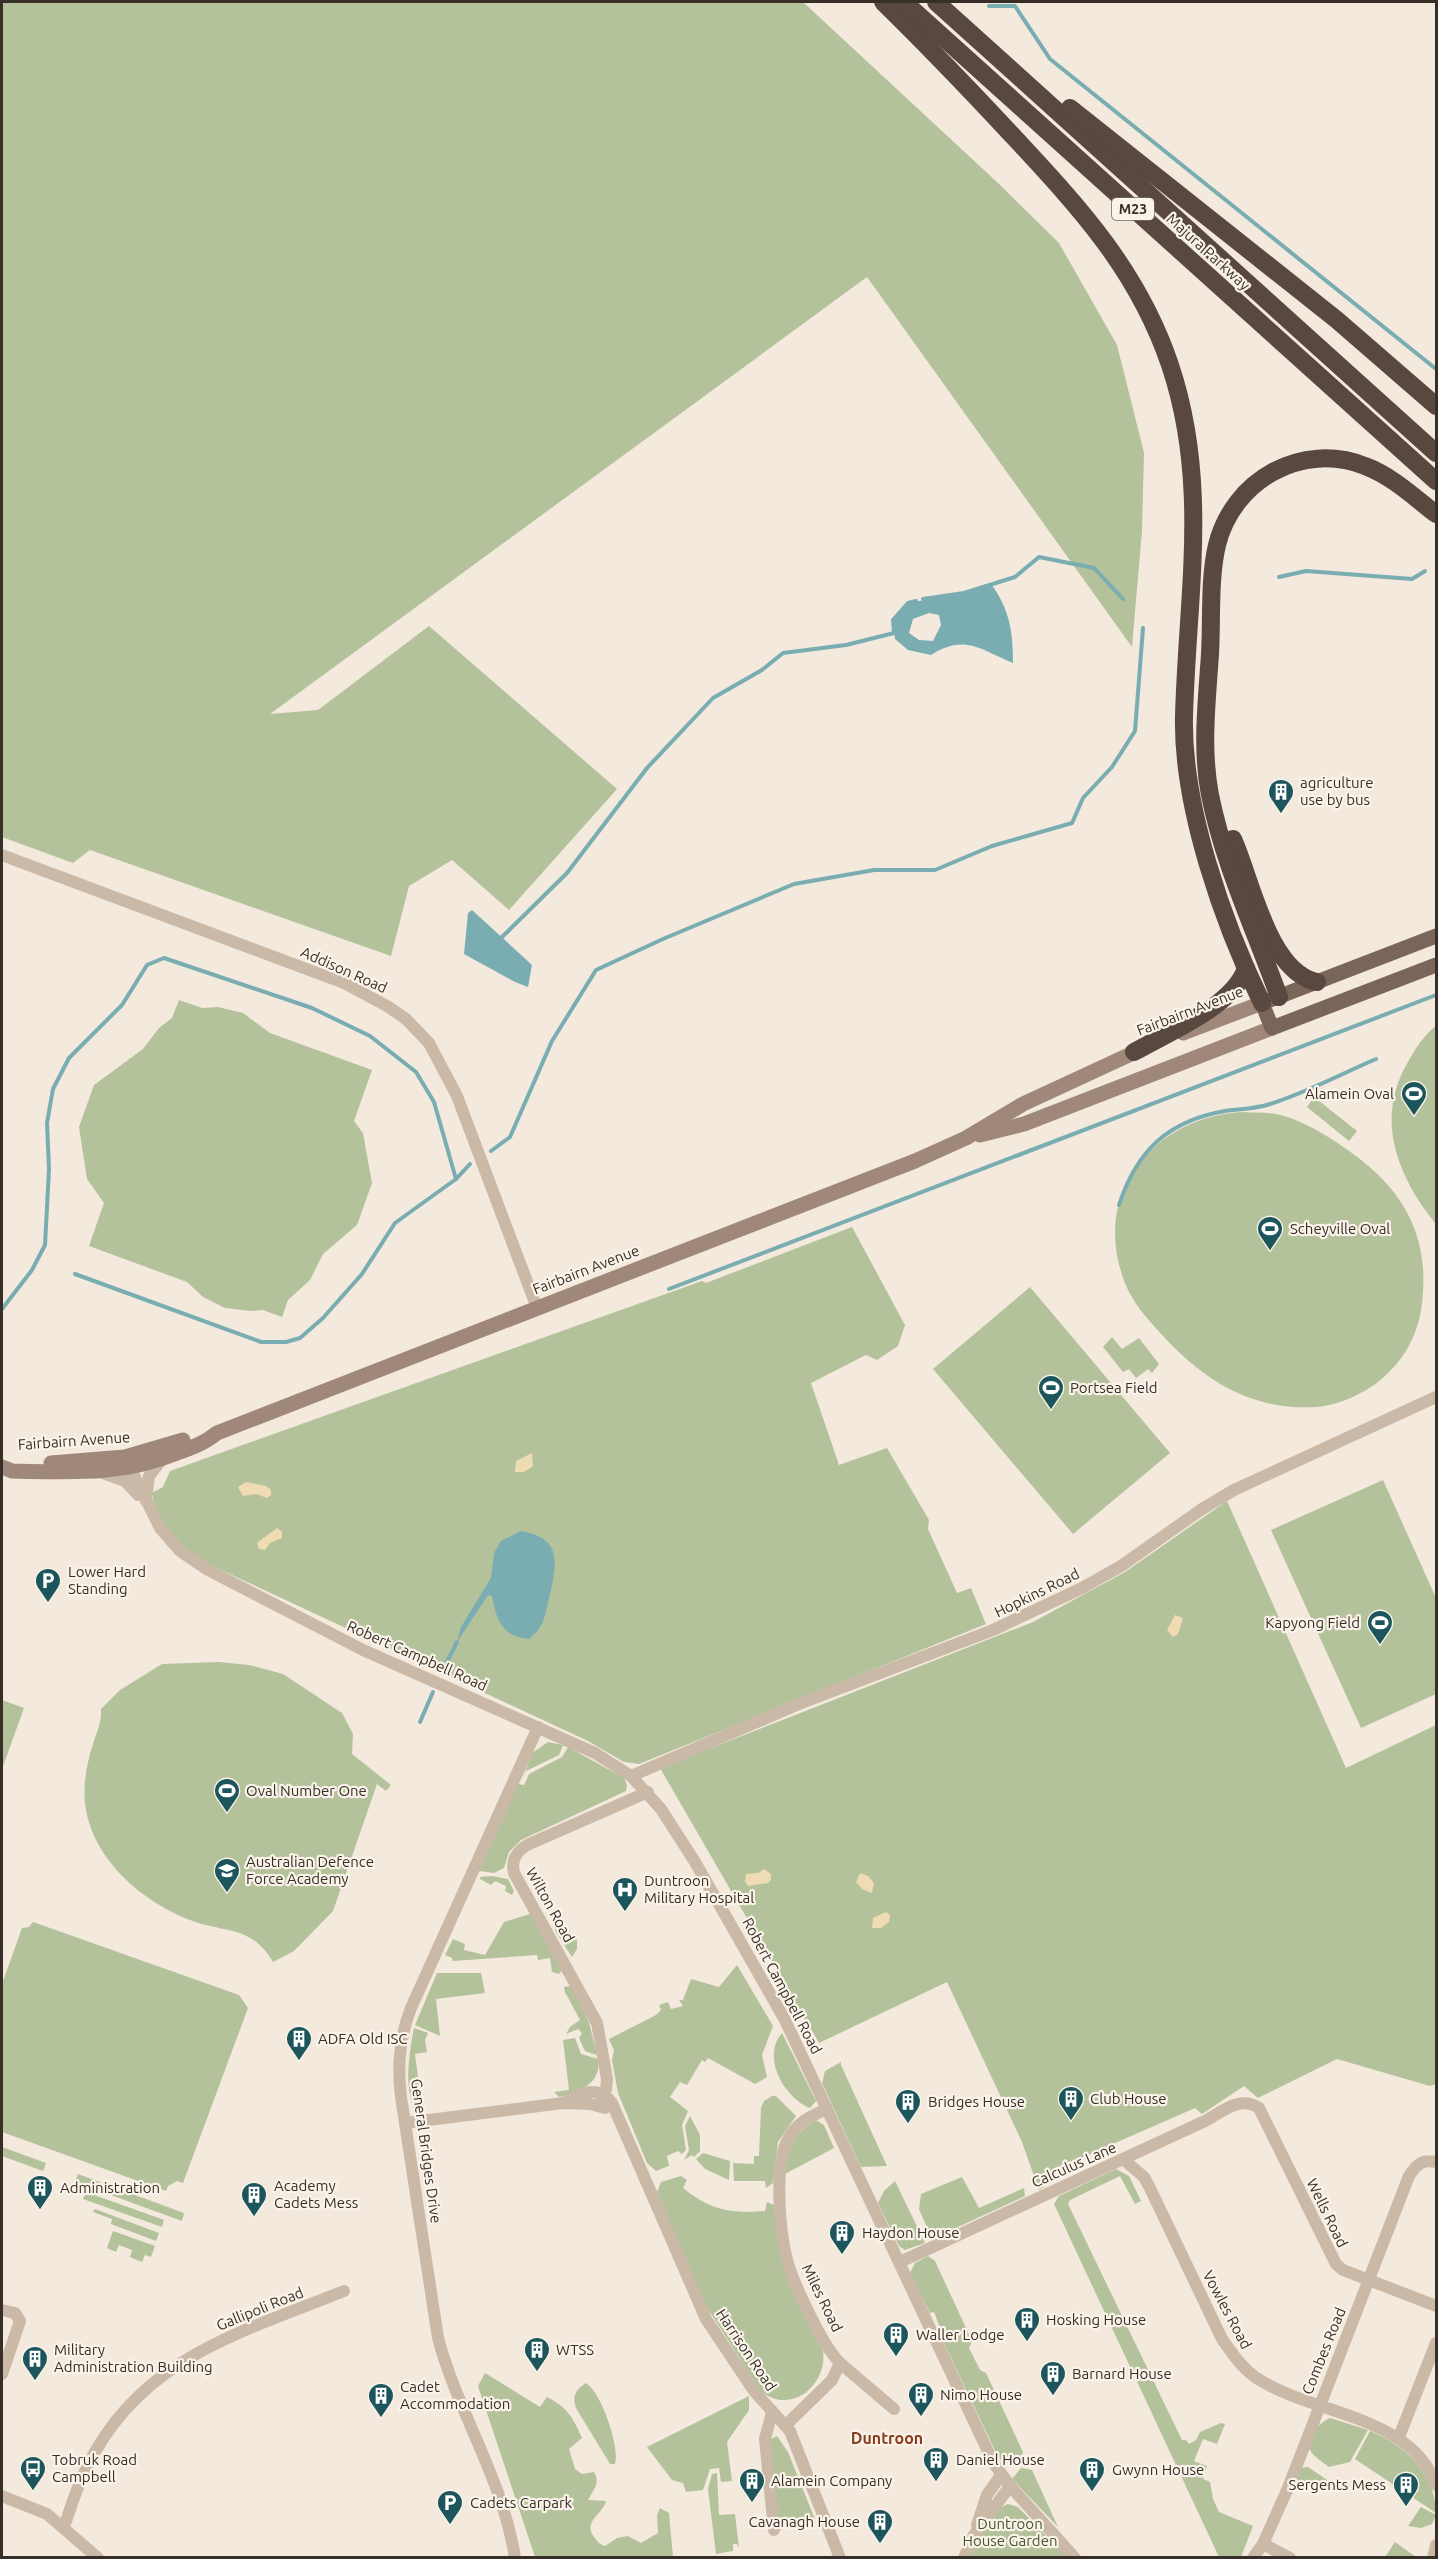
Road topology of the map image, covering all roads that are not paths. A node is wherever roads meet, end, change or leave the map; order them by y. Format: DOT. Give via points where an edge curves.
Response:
graph roads {
  1 [pos="883,2"];
  2 [pos="904,2"];
  3 [pos="936,2"];
  4 [pos="1034,90"];
  5 [pos="1437,406"];
  6 [pos="1437,453"];
  7 [pos="1437,481"];
  8 [pos="1437,514"];
  9 [pos="1210,794"];
  10 [pos="2,855"];
  11 [pos="1437,936"];
  12 [pos="1437,965"];
  13 [pos="1246,968"];
  14 [pos="1317,982"];
  15 [pos="1270,1000"];
  16 [pos="1288,1021"];
  17 [pos="1272,1028"];
  18 [pos="1134,1052"];
  19 [pos="966,1138"];
  20 [pos="537,1308"];
  21 [pos="1437,1397"];
  22 [pos="217,1432"];
  23 [pos="162,1459"];
  24 [pos="127,1463"];
  25 [pos="2,1467"];
  26 [pos="100,1472"];
  27 [pos="146,1502"];
  28 [pos="538,1727"];
  29 [pos="631,1776"];
  30 [pos="648,1792"];
  31 [pos="601,2100"];
  32 [pos="1259,2108"];
  33 [pos="827,2109"];
  34 [pos="405,2123"];
  35 [pos="1123,2159"];
  36 [pos="1432,2161"];
  37 [pos="900,2262"];
  38 [pos="1369,2280"];
  39 [pos="344,2291"];
  40 [pos="1437,2306"];
  41 [pos="2,2310"];
  42 [pos="1437,2343"];
  43 [pos="840,2363"];
  44 [pos="2,2374"];
  45 [pos="1319,2405"];
  46 [pos="894,2409"];
  47 [pos="772,2412"];
  48 [pos="786,2425"];
  49 [pos="1399,2437"];
  50 [pos="1001,2475"];
  51 [pos="1437,2485"];
  52 [pos="1010,2486"];
  53 [pos="2,2496"];
  54 [pos="63,2527"];
  55 [pos="774,2530"];
  56 [pos="974,2535"];
  57 [pos="1263,2544"];
  58 [pos="1437,2545"];
  59 [pos="98,2558"];
  60 [pos="515,2558"];
  61 [pos="840,2558"];
  62 [pos="964,2558"];
  63 [pos="1075,2558"];
  64 [pos="1253,2558"];
  65 [pos="1290,2558"];
  66 [pos="1433,2558"];
  1 -- 13 [label="highway" via="1088,217 1141,298 1170,365 1191,456 1195,503 1184,719 1186,755 1204,854"];
  2 -- 7 [label="highway, Majura Parkway / M23"];
  3 -- 4 [label="highway, Majura Parkway / M23"];
  4 -- 5 [label="highway" via="1072,110 1337,320"];
  4 -- 6 [label="highway, Majura Parkway / M23"];
  8 -- 9 [label="highway" via="1377,471 1333,458 1286,465 1262,478 1239,500 1222,530 1215,561 1206,716"];
  9 -- 14 [label="highway" via="1234,840 1271,941 1298,974"];
  9 -- 15 [label="highway"];
  10 -- 20 [label="street, Addison Road" via="344,983 406,1019 429,1043 457,1096"];
  11 -- 14 [label="main road, Fairbairn Avenue"];
  12 -- 16 [label="main road, Fairbairn Avenue"];
  13 -- 15 [label="highway"];
  13 -- 18 [label="highway" via="1239,984 1212,1007"];
  14 -- 15 [label="main road, Fairbairn Avenue"];
  15 -- 16 [label="main road"];
  15 -- 17 [label="main road"];
  15 -- 18 [label="main road, Fairbairn Avenue"];
  16 -- 17 [label="main road, Fairbairn Avenue"];
  17 -- 19 [label="main road, Fairbairn Avenue" via="1024,1124"];
  18 -- 19 [label="main road, Fairbairn Avenue" via="1023,1104"];
  19 -- 20 [label="main road, Fairbairn Avenue" via="821,1200"];
  20 -- 22 [label="main road, Fairbairn Avenue"];
  21 -- 29 [label="street, Hopkins Road" via="1234,1490 1112,1571 993,1630 799,1704"];
  22 -- 23 [label="main road, Fairbairn Avenue" via="207,1441"];
  22 -- 24 [label="main road, Fairbairn Avenue" via="205,1432"];
  23 -- 24 [label="main road, Fairbairn Avenue"];
  23 -- 27 [label="street" via="149,1476"];
  24 -- 25 [label="main road, Fairbairn Avenue"];
  24 -- 26 [label="main road, Fairbairn Avenue"];
  24 -- 27 [label="street, Robert Campbell Road"];
  25 -- 26 [label="main road, Fairbairn Avenue" via="12,1471"];
  26 -- 27 [label="street, Robert Campbell Road" via="125,1481"];
  27 -- 28 [label="street, Robert Campbell Road" via="160,1528 180,1551 208,1570 363,1650"];
  28 -- 29 [label="street, Robert Campbell Road" via="595,1753"];
  28 -- 34 [label="street, General Bridges Drive" via="408,2015 399,2066"];
  29 -- 30 [label="street, Robert Campbell Road"];
  30 -- 31 [label="street, Wilton Road" via="527,1845 517,1852 513,1864 514,1873 597,2023 607,2079"];
  30 -- 33 [label="street, Robert Campbell Road" via="672,1824 786,2020"];
  31 -- 34 [label="street" via="589,2091 563,2103"];
  31 -- 47 [label="street, Harrison Road" via="612,2103 706,2319"];
  32 -- 35 [label="street, Calculus Lane" via="1238,2102"];
  32 -- 38 [label="street, Wells Road" via="1332,2258 1343,2270"];
  33 -- 37 [label="street, Robert Campbell Road"];
  33 -- 43 [label="street, Miles Road" via="802,2121 788,2139 780,2195 790,2270"];
  34 -- 60 [label="street, General Bridges Drive" via="438,2338 448,2374 498,2490"];
  35 -- 37 [label="street, Calculus Lane"];
  35 -- 45 [label="street, Vowles Road" via="1144,2177 1155,2196 1235,2359 1268,2384"];
  36 -- 38 [label="street, Combes Road" via="1417,2165 1409,2176"];
  37 -- 50 [label="street, Robert Campbell Road"];
  38 -- 40 [label="street, Wells Road"];
  38 -- 45 [label="street, Combes Road"];
  39 -- 54 [label="street, Gallipoli Road" via="210,2346 143,2389 87,2466"];
  41 -- 44 [label="street" via="15,2313 20,2321"];
  42 -- 49 [label="street"];
  43 -- 46 [label="street, Miles Road"];
  43 -- 48 [label="street" via="832,2380"];
  45 -- 49 [label="street, Vowles Road"];
  45 -- 57 [label="street, Combes Road"];
  47 -- 48 [label="street, Harrison Road"];
  47 -- 55 [label="street" via="765,2442"];
  48 -- 61 [label="street, Harrison Road"];
  49 -- 51 [label="street, Vowles Road" via="1425,2463"];
  50 -- 52 [label="street, Robert Campbell Road"];
  50 -- 56 [label="street" via="985,2499"];
  52 -- 56 [label="street"];
  52 -- 63 [label="street, Robert Campbell Road"];
  53 -- 54 [label="street" via="42,2512"];
  54 -- 59 [label="street"];
  56 -- 62 [label="street"];
  57 -- 64 [label="street, Combes Road"];
  57 -- 65 [label="street"];
  58 -- 66 [label="street"];
}
